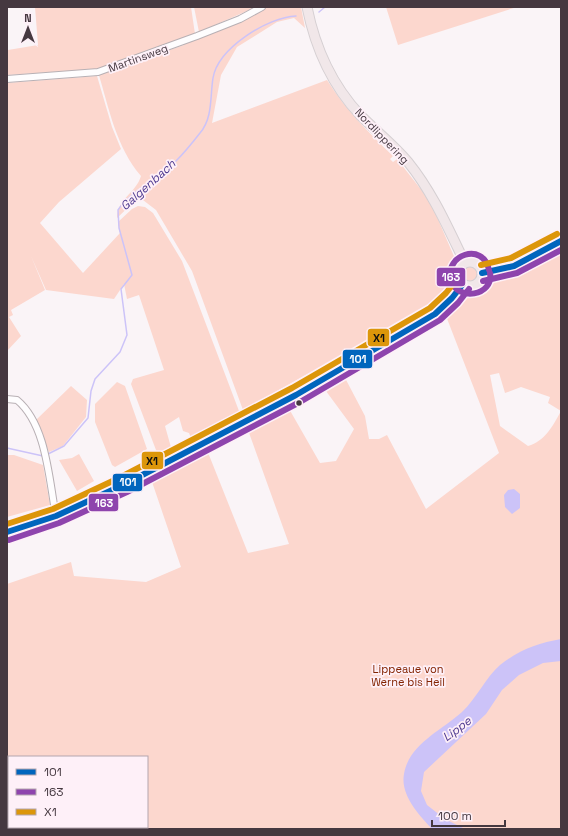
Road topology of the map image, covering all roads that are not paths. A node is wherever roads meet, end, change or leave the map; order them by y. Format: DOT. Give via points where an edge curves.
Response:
graph roads {
  1 [pos="262,7"];
  2 [pos="307,7"];
  3 [pos="7,80"];
  4 [pos="561,241"];
  5 [pos="465,263"];
  6 [pos="482,273"];
  7 [pos="463,284"];
  8 [pos="7,399"];
  9 [pos="56,516"];
  10 [pos="7,532"];
  1 -- 3 [label="street, Martinsweg" via="218,28 98,72"];
  2 -- 5 [label="main road, Nordlippering" via="316,42 332,77 359,114 407,161 422,180"];
  4 -- 6 [label="main road" via="515,266"];
  5 -- 6 [label="main road" via="478,264"];
  5 -- 7 [label="main road" via="458,275"];
  6 -- 7 [label="main road" via="481,280 476,285"];
  7 -- 9 [label="main road" via="435,314 296,395 124,485"];
  8 -- 9 [label="street" via="18,400 29,413 45,453"];
  9 -- 10 [label="main road"];
}
